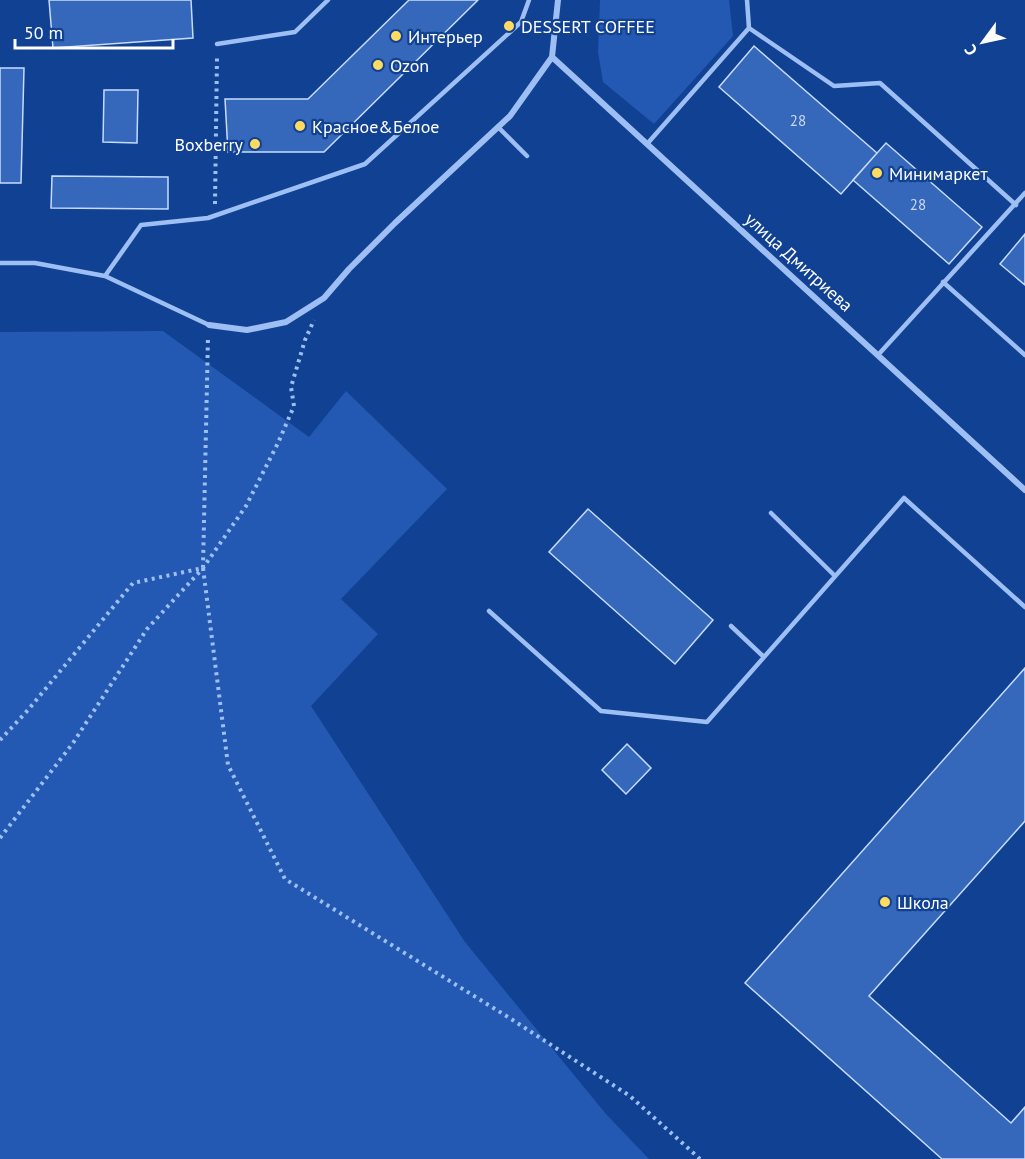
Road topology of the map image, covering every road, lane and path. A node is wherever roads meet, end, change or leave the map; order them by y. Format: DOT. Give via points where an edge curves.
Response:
graph roads {
  1 [pos="328,0"];
  2 [pos="529,0"];
  3 [pos="558,0"];
  4 [pos="747,0"];
  5 [pos="749,28"];
  6 [pos="217,44"];
  7 [pos="552,57"];
  8 [pos="498,127"];
  9 [pos="647,144"];
  10 [pos="526,156"];
  11 [pos="1025,194"];
  12 [pos="1016,205"];
  13 [pos="214,216"];
  14 [pos="0,263"];
  15 [pos="105,276"];
  16 [pos="944,282"];
  17 [pos="324,298"];
  18 [pos="208,325"];
  19 [pos="878,355"];
  20 [pos="1025,355"];
  21 [pos="1025,489"];
  22 [pos="771,513"];
  23 [pos="203,568"];
  24 [pos="835,576"];
  25 [pos="1025,607"];
  26 [pos="489,611"];
  27 [pos="732,626"];
  28 [pos="764,657"];
  29 [pos="0,740"];
  30 [pos="0,838"];
  31 [pos="700,1159"];
  1 -- 6 [label="lane" via="295,32"];
  2 -- 13 [label="lane" via="521,22 365,164"];
  3 -- 7 [label="street"];
  4 -- 5 [label="lane"];
  5 -- 9 [label="lane"];
  5 -- 12 [label="lane" via="834,86 880,83"];
  6 -- 13 [label="path"];
  7 -- 8 [label="street"];
  7 -- 9 [label="street, улица Дмитриева"];
  8 -- 10 [label="lane"];
  8 -- 17 [label="street" via="395,223"];
  9 -- 19 [label="street, улица Дмитриева"];
  11 -- 12 [label="lane"];
  12 -- 16 [label="lane"];
  13 -- 15 [label="lane" via="141,225"];
  14 -- 15 [label="lane" via="35,263"];
  15 -- 18 [label="lane"];
  16 -- 19 [label="lane"];
  16 -- 20 [label="lane"];
  17 -- 18 [label="street" via="286,322 247,330"];
  17 -- 23 [label="path" via="305,340 291,387 294,406 278,444 246,506"];
  18 -- 23 [label="path"];
  19 -- 21 [label="street, улица Дмитриева"];
  22 -- 24 [label="lane"];
  23 -- 29 [label="path" via="133,583"];
  23 -- 30 [label="path" via="147,629 73,743"];
  23 -- 31 [label="path" via="228,765 285,879 630,1096"];
  24 -- 25 [label="lane" via="904,498"];
  24 -- 28 [label="lane"];
  26 -- 28 [label="lane" via="601,711 707,722"];
  27 -- 28 [label="lane"];
}
